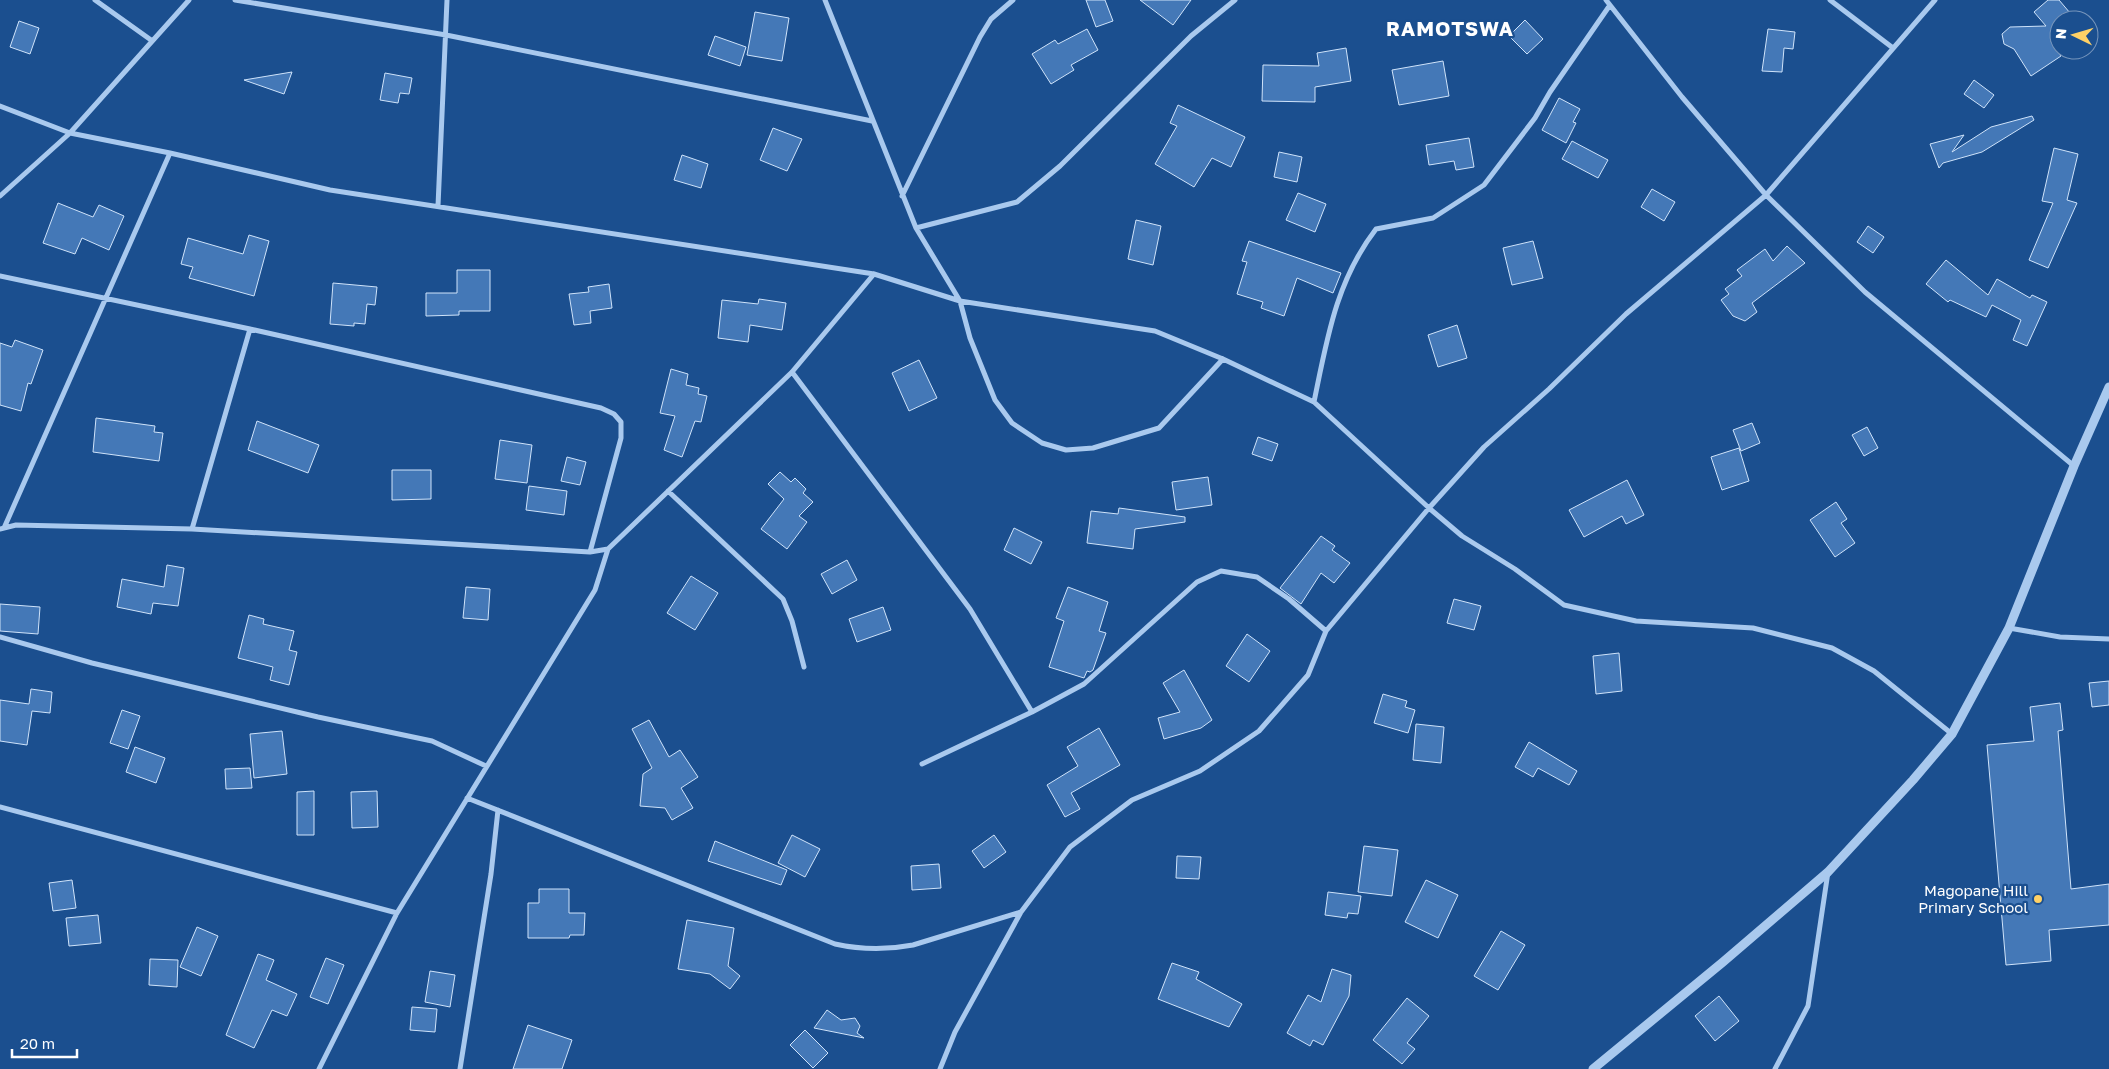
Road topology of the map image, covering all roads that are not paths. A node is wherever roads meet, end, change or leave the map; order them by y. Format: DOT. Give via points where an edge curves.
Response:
graph roads {
  1 [pos="95,0"];
  2 [pos="189,0"];
  3 [pos="235,0"];
  4 [pos="447,0"];
  5 [pos="825,0"];
  6 [pos="1013,0"];
  7 [pos="1234,0"];
  8 [pos="1606,0"];
  9 [pos="1830,0"];
  10 [pos="1936,0"];
  11 [pos="1610,5"];
  12 [pos="446,35"];
  13 [pos="151,40"];
  14 [pos="1893,48"];
  15 [pos="0,106"];
  16 [pos="872,121"];
  17 [pos="70,133"];
  18 [pos="170,153"];
  19 [pos="1766,195"];
  20 [pos="0,196"];
  21 [pos="902,196"];
  22 [pos="438,206"];
  23 [pos="916,228"];
  24 [pos="874,274"];
  25 [pos="0,276"];
  26 [pos="106,299"];
  27 [pos="960,301"];
  28 [pos="250,329"];
  29 [pos="1223,358"];
  30 [pos="792,372"];
  31 [pos="2109,388"];
  32 [pos="1314,402"];
  33 [pos="2074,466"];
  34 [pos="668,492"];
  35 [pos="1429,508"];
  36 [pos="2,528"];
  37 [pos="192,529"];
  38 [pos="608,549"];
  39 [pos="590,552"];
  40 [pos="2009,628"];
  41 [pos="1326,631"];
  42 [pos="0,637"];
  43 [pos="2109,639"];
  44 [pos="804,666"];
  45 [pos="1032,712"];
  46 [pos="1952,734"];
  47 [pos="922,764"];
  48 [pos="486,766"];
  49 [pos="467,798"];
  50 [pos="0,807"];
  51 [pos="498,810"];
  52 [pos="1828,872"];
  53 [pos="1021,912"];
  54 [pos="397,914"];
  55 [pos="319,1069"];
  56 [pos="460,1069"];
  57 [pos="940,1069"];
  58 [pos="1593,1069"];
  59 [pos="1775,1069"];
  1 -- 13 [label="street"];
  2 -- 13 [label="street"];
  3 -- 12 [label="street"];
  4 -- 12 [label="street"];
  5 -- 16 [label="street"];
  6 -- 21 [label="street" via="991,19 980,37"];
  7 -- 23 [label="street" via="1191,36 1060,166 1017,202"];
  8 -- 11 [label="street"];
  9 -- 14 [label="street"];
  10 -- 14 [label="street"];
  11 -- 19 [label="street" via="1682,97"];
  11 -- 32 [label="street" via="1535,118 1484,185 1433,218 1376,229 1359,251 1330,324"];
  12 -- 16 [label="street"];
  12 -- 22 [label="street"];
  13 -- 17 [label="street"];
  14 -- 19 [label="street"];
  15 -- 17 [label="street"];
  16 -- 21 [label="street"];
  17 -- 18 [label="street"];
  17 -- 20 [label="street"];
  18 -- 22 [label="street" via="330,190"];
  18 -- 26 [label="street"];
  19 -- 33 [label="street" via="1865,292"];
  19 -- 35 [label="street" via="1626,314 1484,447"];
  21 -- 23 [label="street"];
  22 -- 24 [label="street"];
  23 -- 27 [label="street"];
  24 -- 27 [label="street"];
  24 -- 30 [label="street"];
  25 -- 26 [label="street"];
  26 -- 28 [label="street"];
  26 -- 36 [label="street"];
  27 -- 29 [label="street" via="1155,330"];
  27 -- 29 [label="street" via="970,338 995,400 1012,423 1042,443 1066,450 1093,448 1159,428"];
  28 -- 37 [label="street"];
  28 -- 39 [label="street" via="601,408 614,414 621,422 621,438"];
  29 -- 32 [label="street"];
  30 -- 34 [label="street"];
  30 -- 45 [label="street" via="970,609"];
  31 -- 33 [label="street"];
  32 -- 35 [label="street"];
  33 -- 40 [label="street"];
  34 -- 38 [label="street"];
  34 -- 44 [label="street" via="783,599"];
  35 -- 41 [label="street"];
  35 -- 46 [label="street" via="1462,536 1564,605 1636,621 1754,628 1832,648 1874,671"];
  36 -- 37 [label="street" via="28,525"];
  37 -- 39 [label="street"];
  38 -- 39 [label="street"];
  38 -- 48 [label="street" via="596,590"];
  40 -- 43 [label="street" via="2060,637"];
  40 -- 46 [label="street"];
  41 -- 45 [label="street" via="1257,577 1221,572 1197,582 1084,684"];
  41 -- 53 [label="street" via="1308,675 1259,731 1200,771 1132,800 1070,847"];
  42 -- 48 [label="street" via="92,663 432,741"];
  45 -- 47 [label="street"];
  46 -- 52 [label="street"];
  48 -- 49 [label="street"];
  49 -- 51 [label="street"];
  49 -- 54 [label="street"];
  50 -- 54 [label="street"];
  51 -- 53 [label="street" via="826,940 855,948 914,945"];
  51 -- 56 [label="street"];
  52 -- 58 [label="street"];
  52 -- 59 [label="street" via="1808,1006"];
  53 -- 57 [label="street" via="955,1032"];
  54 -- 55 [label="street"];
}
